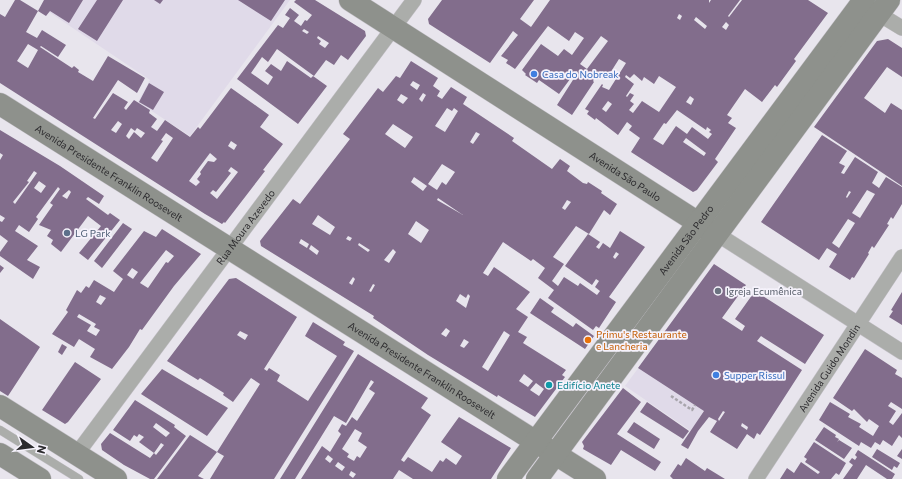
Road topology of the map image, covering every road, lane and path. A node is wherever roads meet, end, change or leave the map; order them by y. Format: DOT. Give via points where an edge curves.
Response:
graph roads {
  1 [pos="350,0"];
  2 [pos="414,0"];
  3 [pos="901,0"];
  4 [pos="870,3"];
  5 [pos="902,8"];
  6 [pos="394,28"];
  7 [pos="902,28"];
  8 [pos="0,104"];
  9 [pos="699,222"];
  10 [pos="717,234"];
  11 [pos="225,246"];
  12 [pos="902,257"];
  13 [pos="859,324"];
  14 [pos="902,352"];
  15 [pos="671,396"];
  16 [pos="695,405"];
  17 [pos="0,406"];
  18 [pos="0,430"];
  19 [pos="536,442"];
  20 [pos="0,454"];
  21 [pos="555,454"];
  22 [pos="76,455"];
  23 [pos="40,479"];
  24 [pos="79,479"];
  25 [pos="116,479"];
  26 [pos="508,479"];
  27 [pos="537,479"];
  28 [pos="595,479"];
  29 [pos="756,479"];
  1 -- 6 [label="street, Avenida São Paulo"];
  2 -- 6 [label="street, Rua Moura Azevedo"];
  3 -- 5 [label="street"];
  4 -- 7 [label="street"];
  4 -- 9 [label="street, Avenida São Pedro"];
  4 -- 10 [label="street"];
  6 -- 9 [label="street, Avenida São Paulo"];
  6 -- 11 [label="street, Rua Moura Azevedo"];
  8 -- 11 [label="street, Avenida Presidente Franklin Roosevelt"];
  9 -- 10 [label="street, Avenida São Paulo"];
  9 -- 19 [label="street, Avenida São Pedro"];
  10 -- 13 [label="street, Avenida São Paulo"];
  10 -- 21 [label="street"];
  11 -- 19 [label="street, Avenida Presidente Franklin Roosevelt"];
  11 -- 22 [label="street, Rua Moura Azevedo"];
  12 -- 13 [label="street, Avenida Guido Mondin"];
  13 -- 14 [label="street, Avenida São Paulo"];
  13 -- 29 [label="street, Avenida Guido Mondin"];
  15 -- 16 [label="path" via="692,410"];
  17 -- 22 [label="street"];
  18 -- 24 [label="lane"];
  19 -- 21 [label="street, Avenida Presidente Franklin Roosevelt"];
  19 -- 26 [label="street, Avenida São Pedro"];
  20 -- 23 [label="street"];
  21 -- 27 [label="street"];
  21 -- 28 [label="street, Avenida Presidente Franklin Roosevelt"];
  22 -- 25 [label="street"];
}
